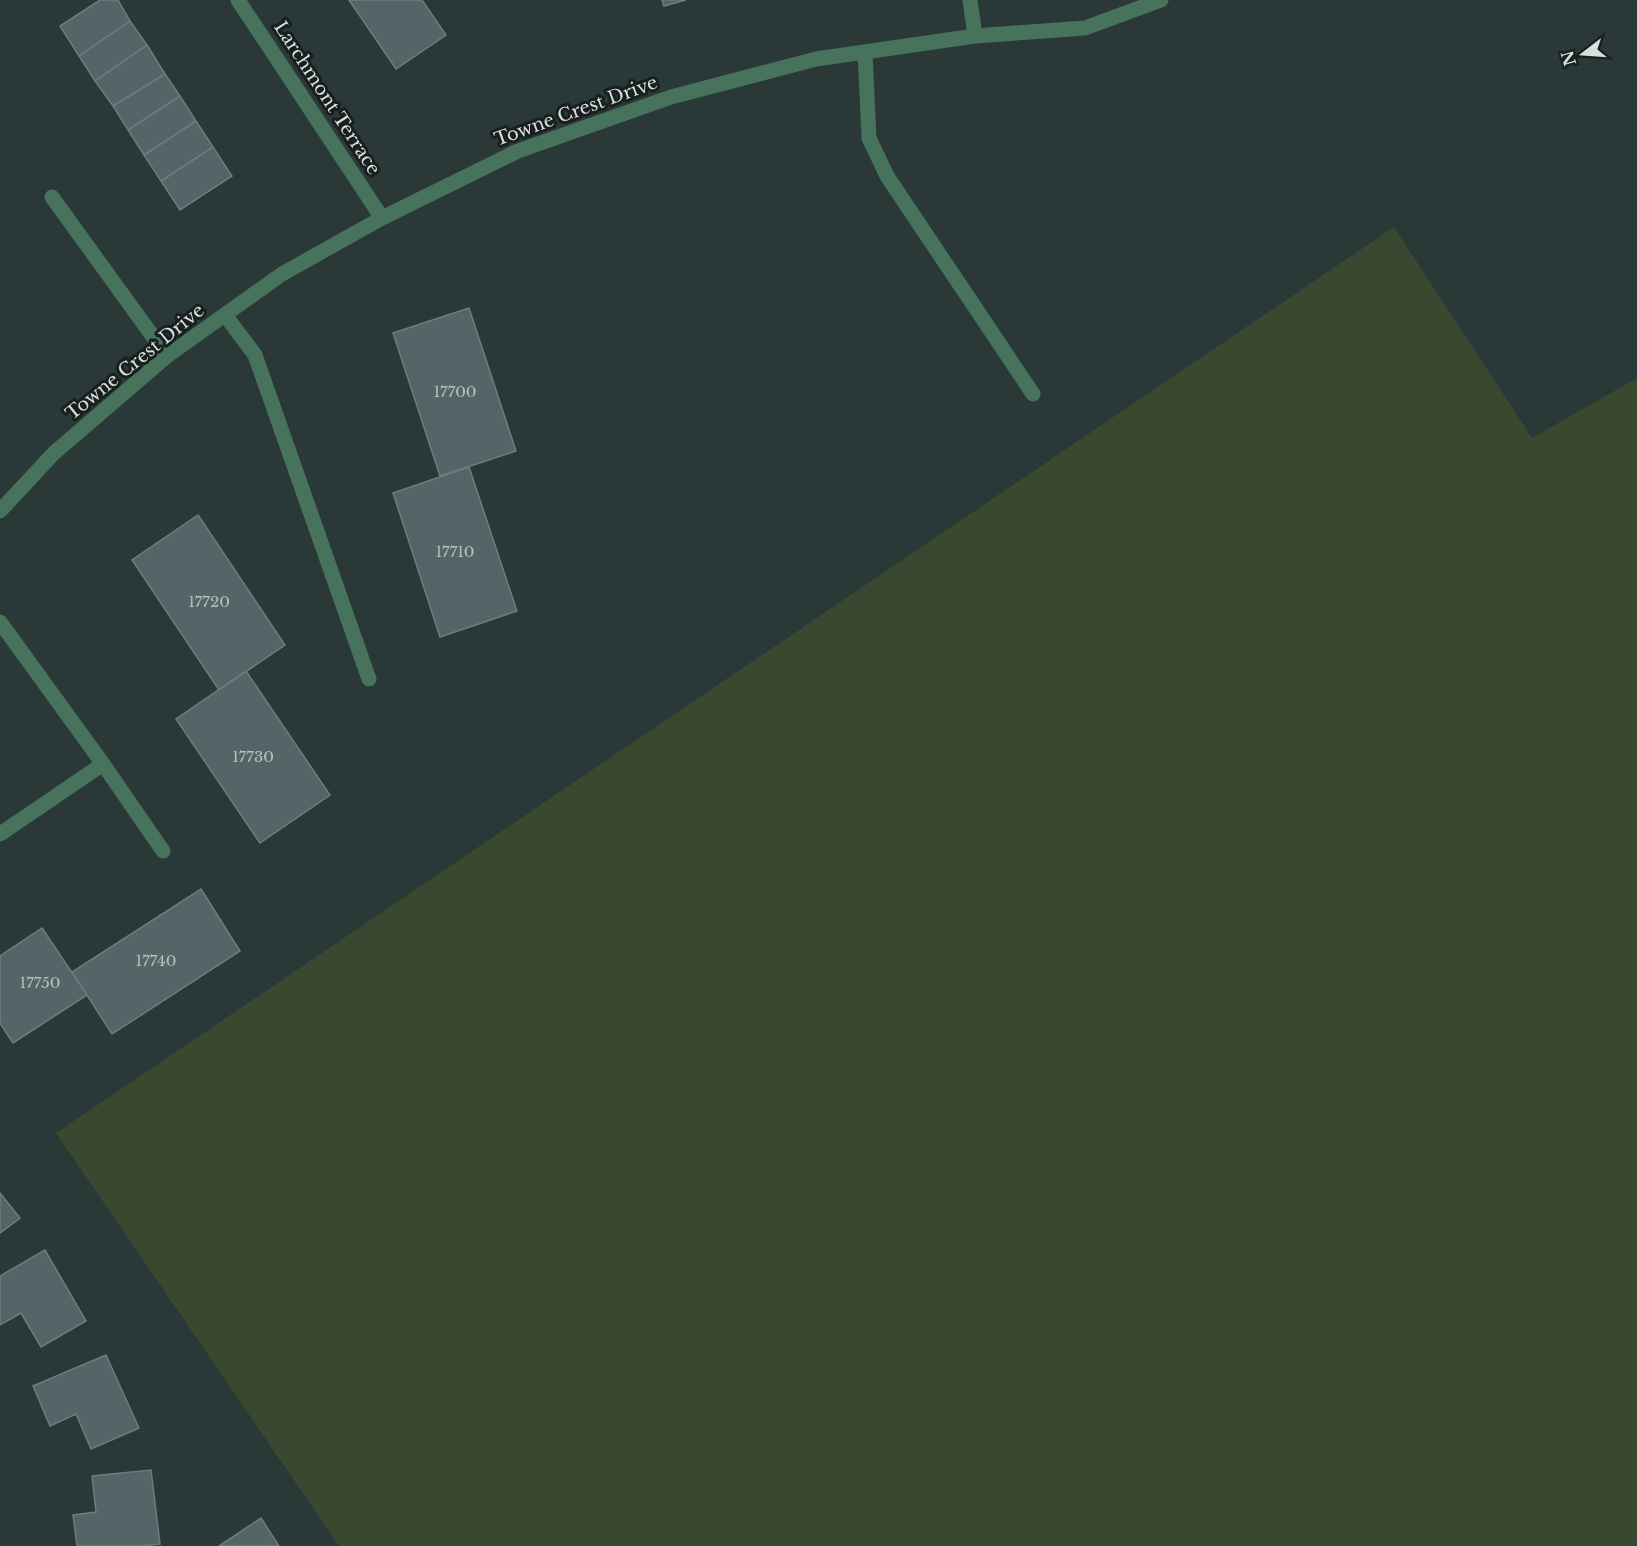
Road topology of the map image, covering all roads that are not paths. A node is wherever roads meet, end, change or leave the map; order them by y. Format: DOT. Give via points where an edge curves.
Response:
graph roads {
  1 [pos="238,0"];
  2 [pos="970,0"];
  3 [pos="1161,0"];
  4 [pos="975,36"];
  5 [pos="865,52"];
  6 [pos="52,197"];
  7 [pos="382,218"];
  8 [pos="225,315"];
  9 [pos="167,356"];
  10 [pos="1033,394"];
  11 [pos="0,511"];
  12 [pos="0,622"];
  13 [pos="369,679"];
  14 [pos="102,764"];
  15 [pos="0,834"];
  16 [pos="163,852"];
  1 -- 7 [label="street, Larchmont Terrace"];
  2 -- 4 [label="street"];
  3 -- 4 [label="street, Towne Crest Drive" via="1085,28"];
  4 -- 5 [label="street, Towne Crest Drive"];
  5 -- 7 [label="street, Towne Crest Drive" via="816,59 671,97 518,151"];
  5 -- 10 [label="street" via="868,138 887,176"];
  6 -- 9 [label="street"];
  7 -- 8 [label="street, Towne Crest Drive" via="282,274"];
  8 -- 9 [label="street, Towne Crest Drive"];
  8 -- 13 [label="street" via="255,355"];
  9 -- 11 [label="street, Towne Crest Drive" via="54,453"];
  12 -- 14 [label="street"];
  14 -- 15 [label="street"];
  14 -- 16 [label="street"];
}
